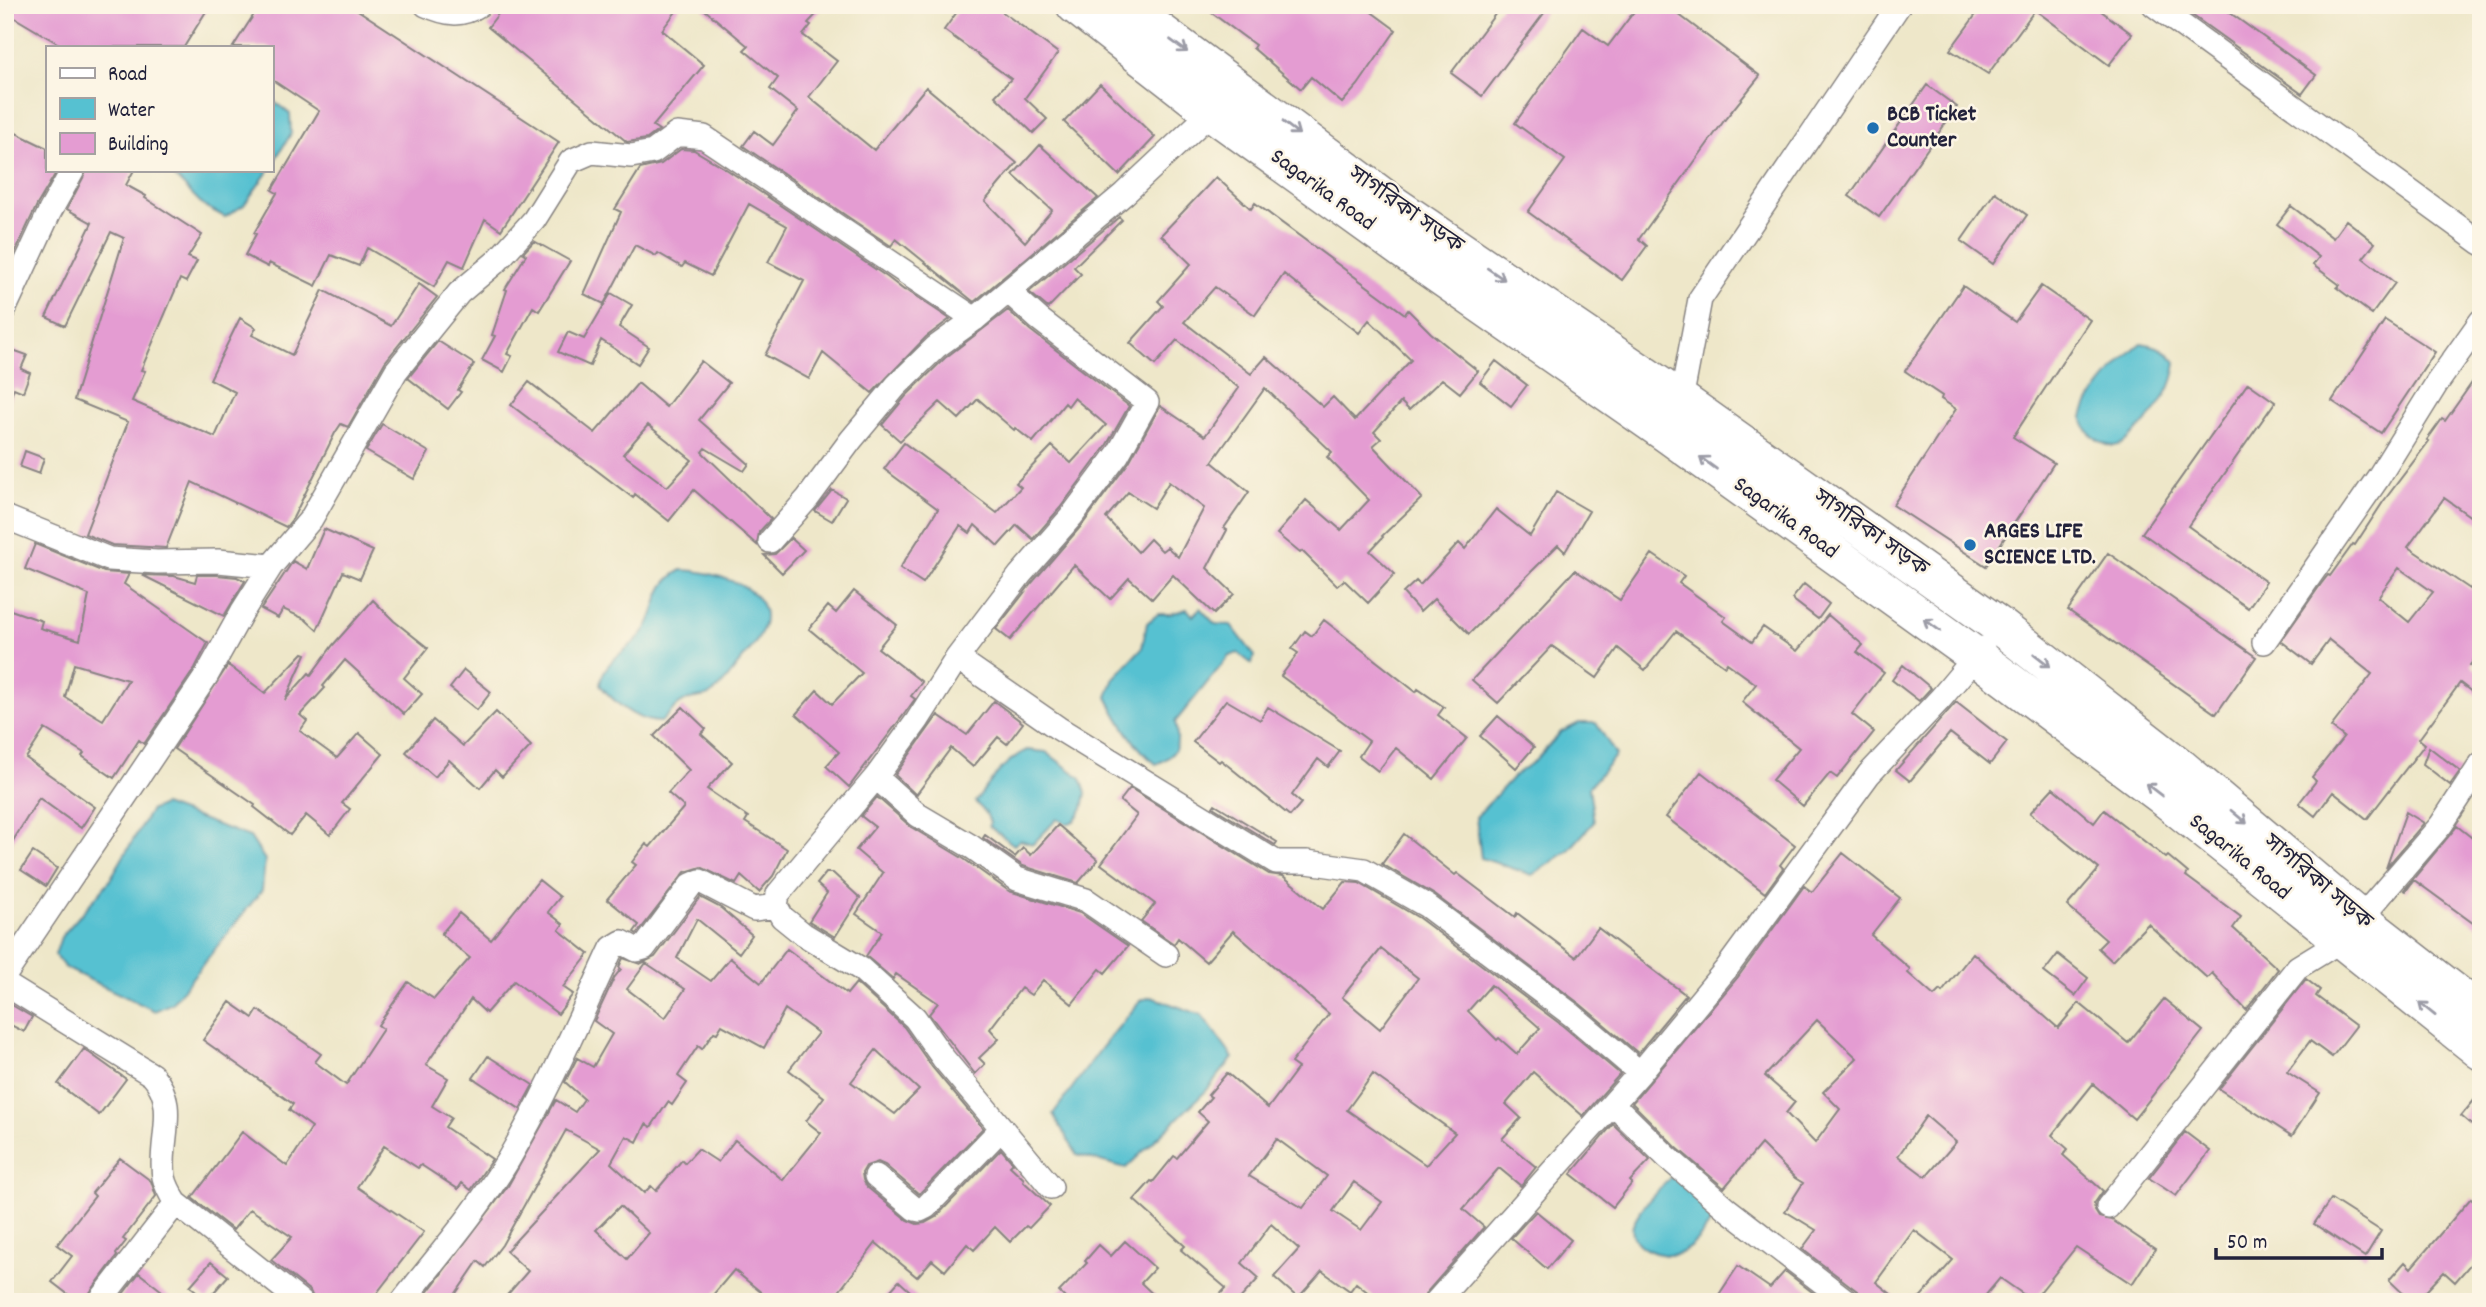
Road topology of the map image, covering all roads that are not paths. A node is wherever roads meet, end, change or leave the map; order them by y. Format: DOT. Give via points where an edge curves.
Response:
graph roads {
  1 [pos="426,5"];
  2 [pos="479,5"];
  3 [pos="1074,5"];
  4 [pos="1124,5"];
  5 [pos="1899,5"];
  6 [pos="2154,5"];
  7 [pos="1224,100"];
  8 [pos="72,172"];
  9 [pos="2481,243"];
  10 [pos="1009,292"];
  11 [pos="5,308"];
  12 [pos="975,319"];
  13 [pos="2481,321"];
  14 [pos="1681,400"];
  15 [pos="1666,433"];
  16 [pos="5,517"];
  17 [pos="770,541"];
  18 [pos="271,566"];
  19 [pos="1998,625"];
  20 [pos="2264,642"];
  21 [pos="1977,657"];
  22 [pos="957,658"];
  23 [pos="2481,764"];
  24 [pos="876,777"];
  25 [pos="776,906"];
  26 [pos="2351,930"];
  27 [pos="1166,955"];
  28 [pos="5,975"];
  29 [pos="5,984"];
  30 [pos="2480,1012"];
  31 [pos="2481,1051"];
  32 [pos="1640,1073"];
  33 [pos="1613,1104"];
  34 [pos="1001,1129"];
  35 [pos="876,1176"];
  36 [pos="1051,1187"];
  37 [pos="176,1203"];
  38 [pos="2108,1207"];
  39 [pos="99,1302"];
  40 [pos="301,1302"];
  41 [pos="402,1302"];
  42 [pos="1436,1302"];
  43 [pos="1847,1302"];
  1 -- 2 [label="street" via="444,13 466,13"];
  3 -- 7 [label="main road, Sagarika Road"];
  4 -- 7 [label="main road, Sagarika Road, one-way"];
  5 -- 14 [label="street" via="1700,299"];
  6 -- 9 [label="street"];
  7 -- 10 [label="street" via="1124,194"];
  7 -- 14 [label="main road, সাগরিকা সড়ক, one-way" via="1391,203"];
  7 -- 15 [label="main road, Sagarika Road" via="1403,250"];
  8 -- 11 [label="street"];
  10 -- 12 [label="street"];
  10 -- 22 [label="street" via="1147,402 1118,454"];
  12 -- 17 [label="street" via="936,347 896,386"];
  12 -- 18 [label="street" via="704,137 677,134 653,152 631,156 592,152 571,161 534,220 460,293 396,371 311,519"];
  13 -- 20 [label="street"];
  14 -- 15 [label="street"];
  14 -- 19 [label="main road, সাগরিকা সড়ক"];
  21 -- 15 [label="main road, Sagarika Road, one-way"];
  16 -- 18 [label="street" via="109,559"];
  18 -- 28 [label="street" via="207,675"];
  19 -- 21 [label="street"];
  19 -- 26 [label="main road, সাগরিকা সড়ক, one-way" via="2180,767"];
  26 -- 21 [label="main road, Sagarika Road, one-way"];
  21 -- 32 [label="street" via="1869,774 1727,968"];
  22 -- 24 [label="street"];
  22 -- 32 [label="street" via="1058,728 1276,862 1364,870 1427,905"];
  23 -- 26 [label="street" via="2441,825"];
  24 -- 25 [label="street" via="778,894"];
  24 -- 27 [label="street" via="918,815 1017,879 1086,900"];
  25 -- 34 [label="street" via="793,926 861,969 915,1018"];
  25 -- 41 [label="street" via="754,909 700,881 691,885 644,948 637,950 622,942 612,948 543,1097 507,1162"];
  26 -- 30 [label="main road, সাগরিকা সড়ক"];
  31 -- 26 [label="main road, Sagarika Road, one-way"];
  26 -- 38 [label="street" via="2298,967"];
  29 -- 37 [label="street" via="152,1075 162,1086 166,1102 164,1175"];
  32 -- 33 [label="street"];
  33 -- 42 [label="street"];
  33 -- 43 [label="street" via="1727,1209"];
  34 -- 35 [label="street" via="920,1210"];
  34 -- 36 [label="street"];
  37 -- 39 [label="street"];
  37 -- 40 [label="street"];
}
